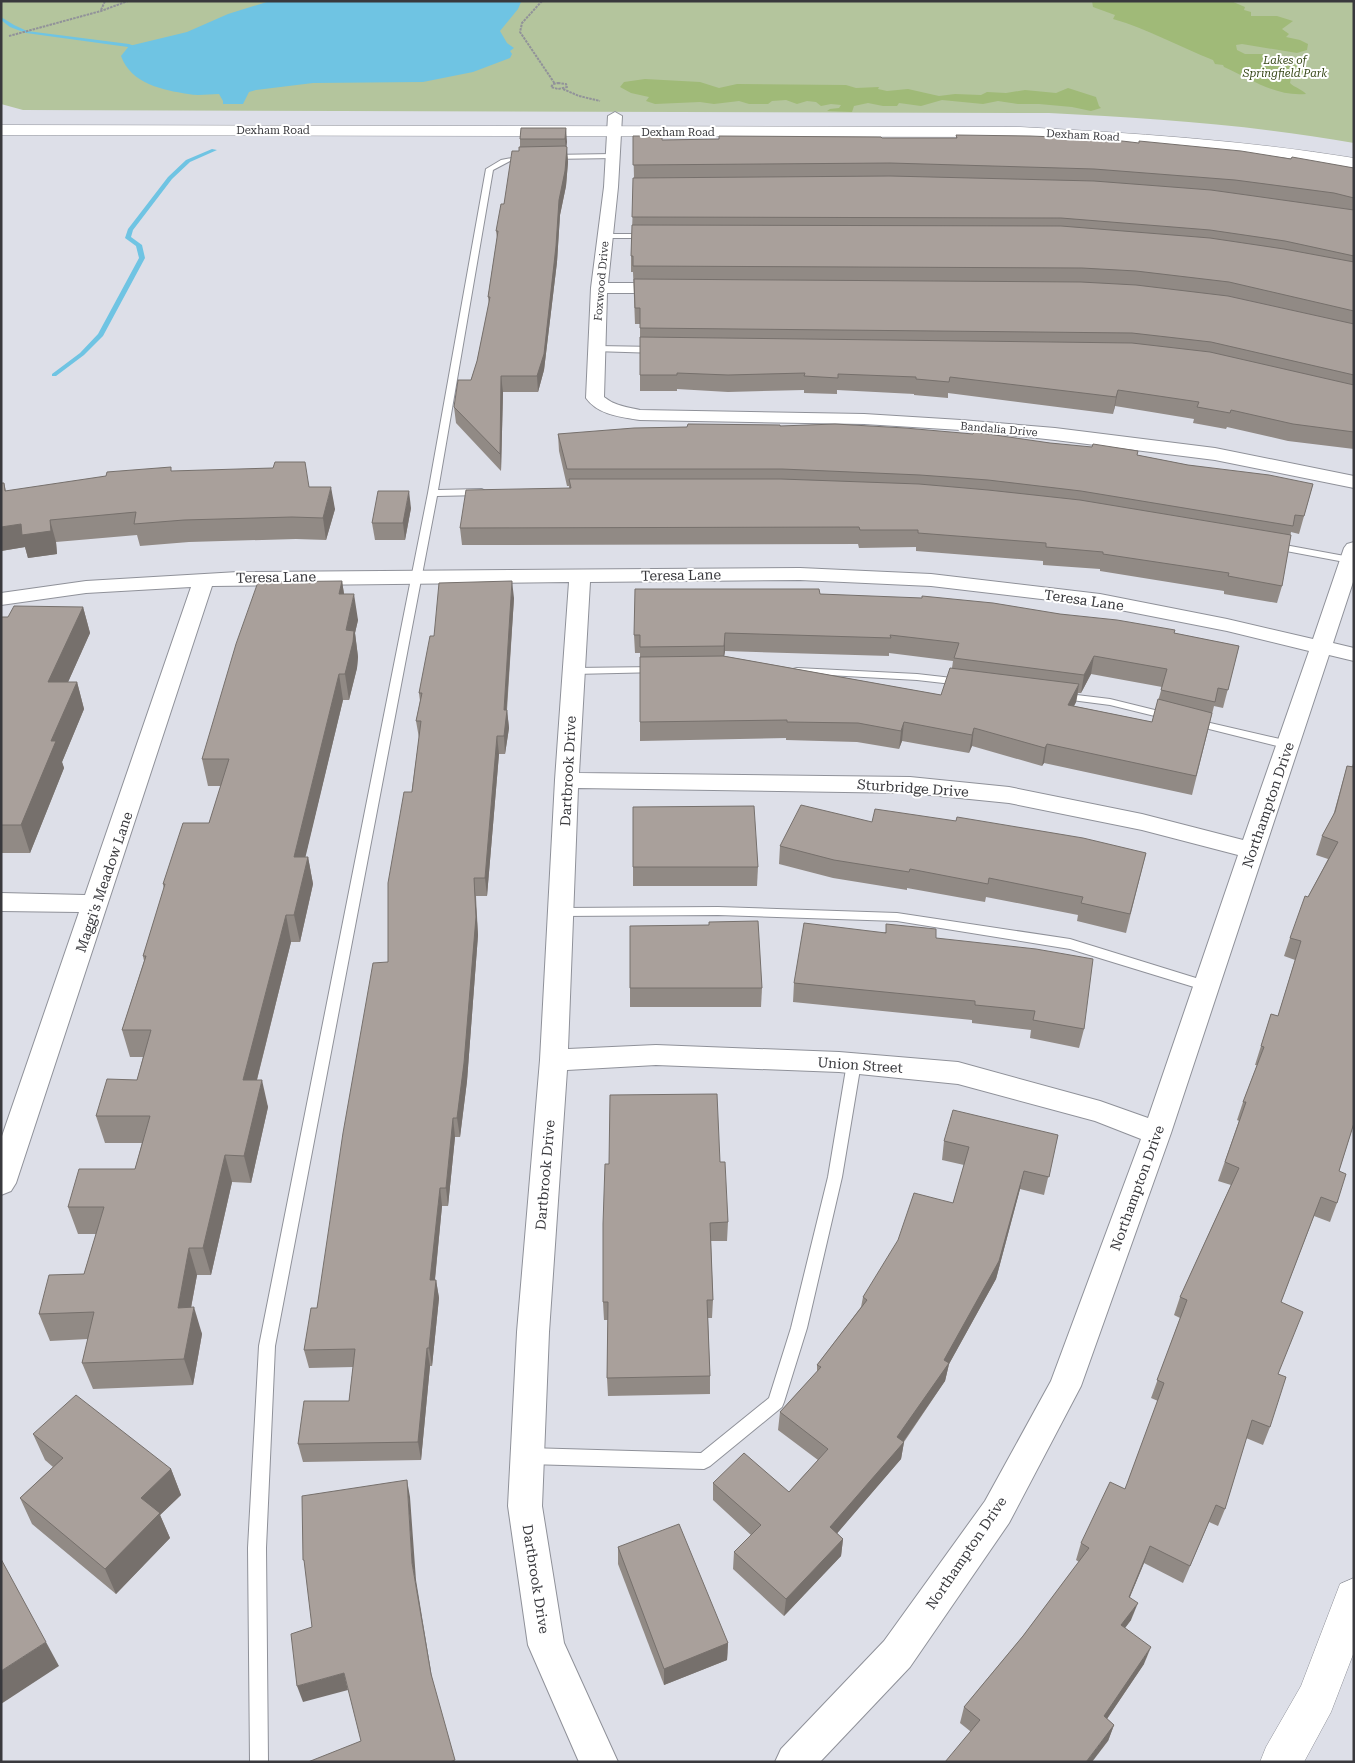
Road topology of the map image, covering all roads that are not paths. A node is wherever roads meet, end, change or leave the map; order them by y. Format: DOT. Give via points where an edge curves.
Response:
graph roads {
  1 [pos="596,116"];
  2 [pos="619,121"];
  3 [pos="1,130"];
  4 [pos="613,156"];
  5 [pos="1354,163"];
  6 [pos="611,186"];
  7 [pos="630,186"];
  8 [pos="605,236"];
  9 [pos="654,236"];
  10 [pos="599,288"];
  11 [pos="679,288"];
  12 [pos="597,350"];
  13 [pos="665,350"];
  14 [pos="640,415"];
  15 [pos="1354,482"];
  16 [pos="491,492"];
  17 [pos="433,493"];
  18 [pos="1264,544"];
  19 [pos="1350,571"];
  20 [pos="416,576"];
  21 [pos="580,576"];
  22 [pos="204,580"];
  23 [pos="1,599"];
  24 [pos="1321,648"];
  25 [pos="1354,656"];
  26 [pos="669,670"];
  27 [pos="574,671"];
  28 [pos="784,671"];
  29 [pos="975,684"];
  30 [pos="1052,694"];
  31 [pos="1289,745"];
  32 [pos="567,780"];
  33 [pos="1253,851"];
  34 [pos="1,902"];
  35 [pos="96,904"];
  36 [pos="561,912"];
  37 [pos="1207,986"];
  38 [pos="554,1060"];
  39 [pos="854,1063"];
  40 [pos="1157,1133"];
  41 [pos="1,1183"];
  42 [pos="527,1456"];
  43 [pos="1354,1596"];
  44 [pos="259,1762"];
  45 [pos="599,1762"];
  46 [pos="794,1762"];
  47 [pos="1281,1762"];
  1 -- 2 [label="street, Dexham Road"];
  2 -- 3 [label="street, Dexham Road"];
  2 -- 4 [label="street, Foxwood Drive"];
  2 -- 5 [label="street, Dexham Road" via="1158,138"];
  4 -- 6 [label="street, Foxwood Drive"];
  4 -- 17 [label="lane" via="511,158 490,169"];
  6 -- 7 [label="street"];
  6 -- 8 [label="street, Foxwood Drive"];
  8 -- 9 [label="lane"];
  8 -- 10 [label="street, Foxwood Drive"];
  10 -- 11 [label="street"];
  10 -- 12 [label="street, Foxwood Drive"];
  12 -- 13 [label="lane"];
  12 -- 14 [label="street, Foxwood Drive" via="595,398 613,410"];
  14 -- 15 [label="street, Bandalia Drive" via="864,419 961,425 1215,454"];
  16 -- 17 [label="lane"];
  17 -- 20 [label="lane"];
  18 -- 19 [label="lane"];
  19 -- 24 [label="street, Northampton Drive"];
  20 -- 21 [label="street, Teresa Lane"];
  20 -- 22 [label="street, Teresa Lane"];
  20 -- 44 [label="lane" via="267,1346 257,1548"];
  21 -- 24 [label="street, Teresa Lane" via="800,574 931,580 1100,600 1228,625"];
  21 -- 27 [label="street, Dartbrook Drive"];
  22 -- 23 [label="street, Teresa Lane" via="86,587"];
  22 -- 35 [label="street, Maggi's Meadow Lane"];
  24 -- 25 [label="street, Teresa Lane"];
  24 -- 31 [label="street, Northampton Drive"];
  26 -- 27 [label="lane"];
  27 -- 32 [label="street, Dartbrook Drive"];
  28 -- 29 [label="lane" via="917,676"];
  30 -- 31 [label="lane" via="1110,702"];
  31 -- 33 [label="street, Northampton Drive"];
  32 -- 33 [label="street, Sturbridge Drive" via="920,786 1009,795 1142,822"];
  32 -- 36 [label="street, Dartbrook Drive"];
  33 -- 37 [label="street, Northampton Drive"];
  34 -- 35 [label="street"];
  35 -- 41 [label="street, Maggi's Meadow Lane"];
  36 -- 37 [label="lane" via="718,911 897,917 1070,944"];
  36 -- 38 [label="street, Dartbrook Drive"];
  37 -- 40 [label="street, Northampton Drive"];
  38 -- 39 [label="street, Union Street" via="656,1055"];
  38 -- 42 [label="street, Dartbrook Drive" via="532,1332"];
  39 -- 40 [label="street, Union Street" via="958,1073 1100,1112"];
  39 -- 42 [label="lane" via="835,1177 798,1328 776,1402 704,1461"];
  40 -- 46 [label="street, Northampton Drive" via="1065,1386 997,1512 896,1654"];
  42 -- 45 [label="street, Dartbrook Drive" via="525,1506 546,1645"];
  43 -- 47 [label="street" via="1317,1698"];
}
